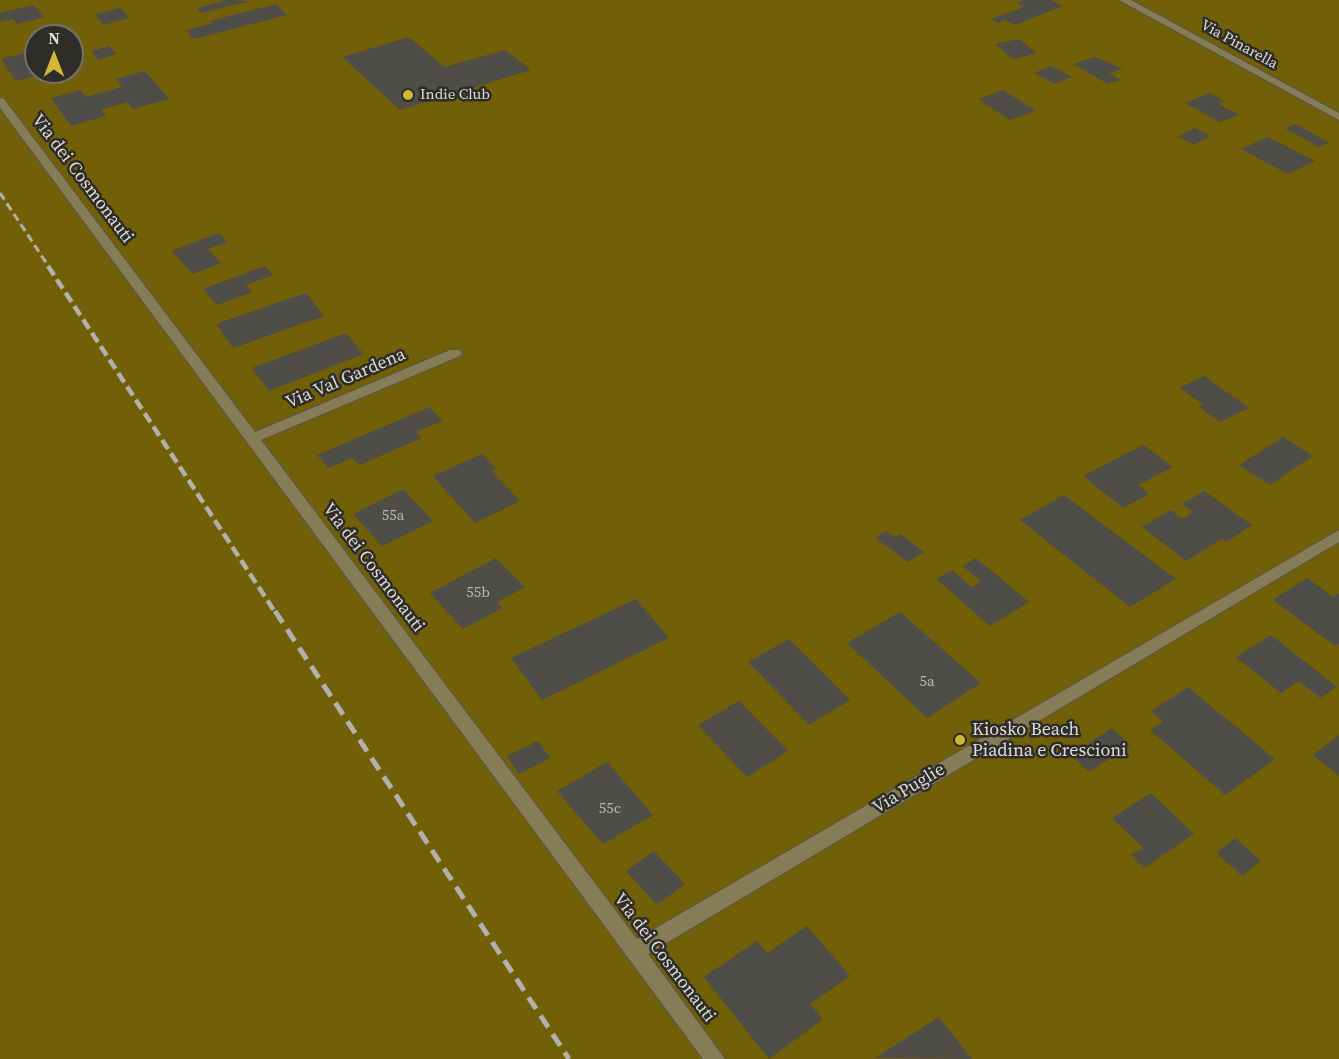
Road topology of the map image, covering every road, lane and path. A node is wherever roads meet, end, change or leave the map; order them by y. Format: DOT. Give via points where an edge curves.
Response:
graph roads {
  1 [pos="1124,0"];
  2 [pos="0,101"];
  3 [pos="1339,117"];
  4 [pos="455,353"];
  5 [pos="252,438"];
  6 [pos="1339,536"];
  7 [pos="635,951"];
  8 [pos="715,1059"];
  1 -- 3 [label="street, Via Pinarella"];
  2 -- 5 [label="street, Via dei Cosmonauti"];
  4 -- 5 [label="street, Via Val Gardena"];
  5 -- 7 [label="street, Via dei Cosmonauti"];
  6 -- 7 [label="street, Via Puglie"];
  7 -- 8 [label="street, Via dei Cosmonauti"];
}
